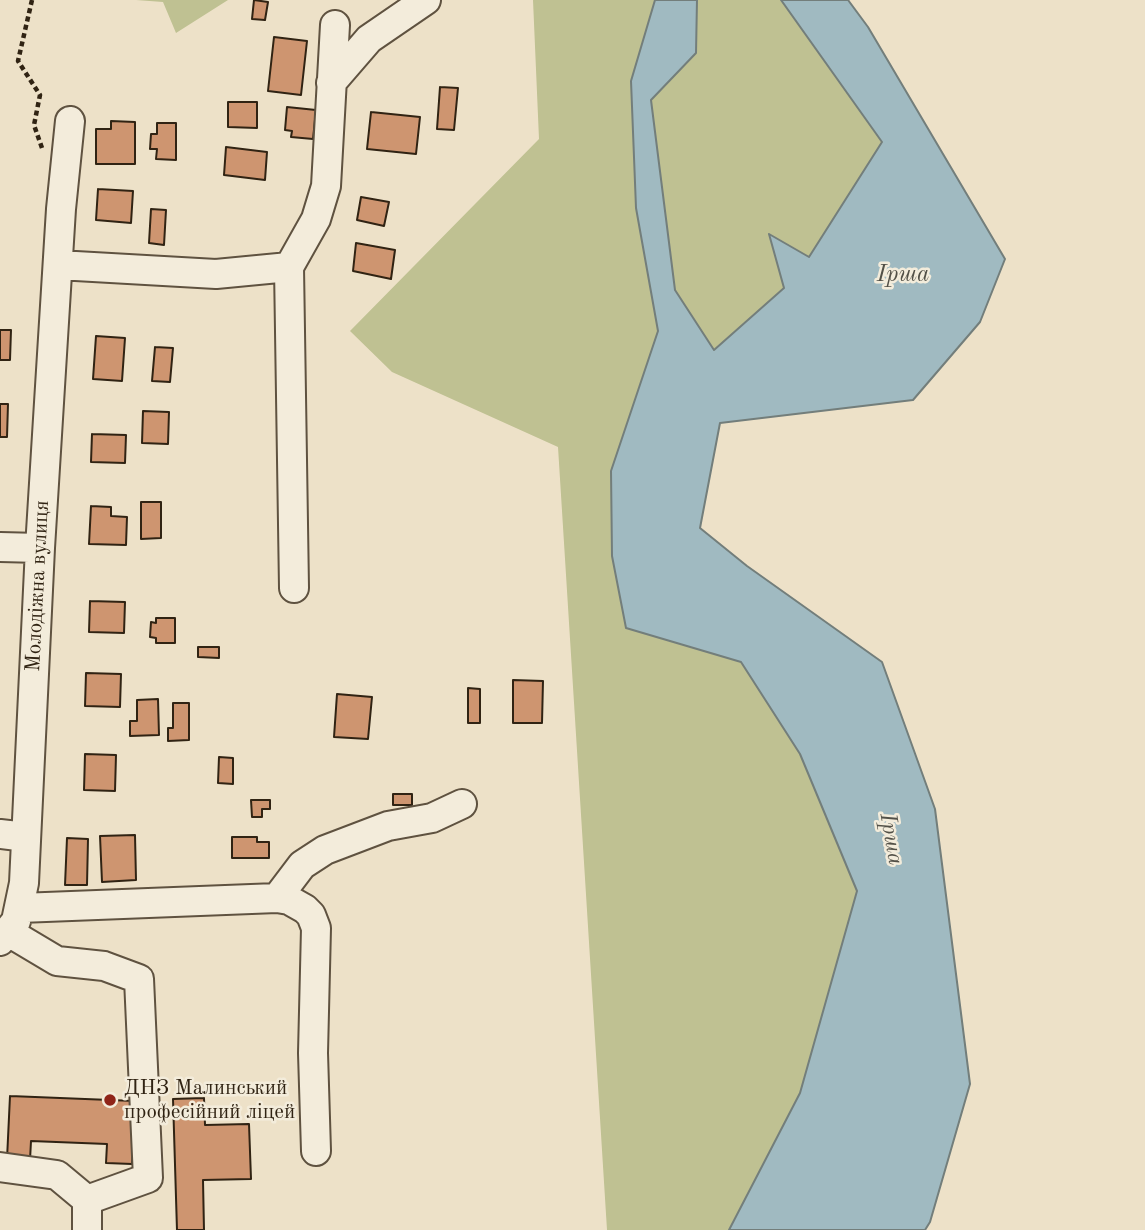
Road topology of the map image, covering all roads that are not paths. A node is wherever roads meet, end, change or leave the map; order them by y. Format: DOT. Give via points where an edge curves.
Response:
graph roads {
  1 [pos="426,0"];
  2 [pos="335,25"];
  3 [pos="331,83"];
  4 [pos="70,121"];
  5 [pos="58,265"];
  6 [pos="289,267"];
  7 [pos="0,547"];
  8 [pos="40,548"];
  9 [pos="294,588"];
  10 [pos="462,804"];
  11 [pos="13,836"];
  12 [pos="277,898"];
  13 [pos="10,927"];
  14 [pos="316,1151"];
  15 [pos="0,1167"];
  16 [pos="87,1200"];
  17 [pos="87,1230"];
  1 -- 3 [label="street" via="369,39"];
  2 -- 3 [label="street"];
  3 -- 6 [label="street" via="324,194 316,219"];
  4 -- 5 [label="street, Молодіжна вулиця"];
  5 -- 6 [label="street" via="216,274"];
  5 -- 8 [label="street, Молодіжна вулиця"];
  6 -- 9 [label="street"];
  7 -- 8 [label="street"];
  8 -- 11 [label="street, Молодіжна вулиця"];
  10 -- 12 [label="street" via="432,818 388,826 325,850 302,865"];
  11 -- 13 [label="street, Молодіжна вулиця"];
  12 -- 13 [label="street"];
  12 -- 14 [label="street" via="304,909 316,928"];
  13 -- 16 [label="street" via="57,961 104,966 139,979 148,1178"];
  15 -- 16 [label="street" via="57,1175"];
  16 -- 17 [label="street"];
}
